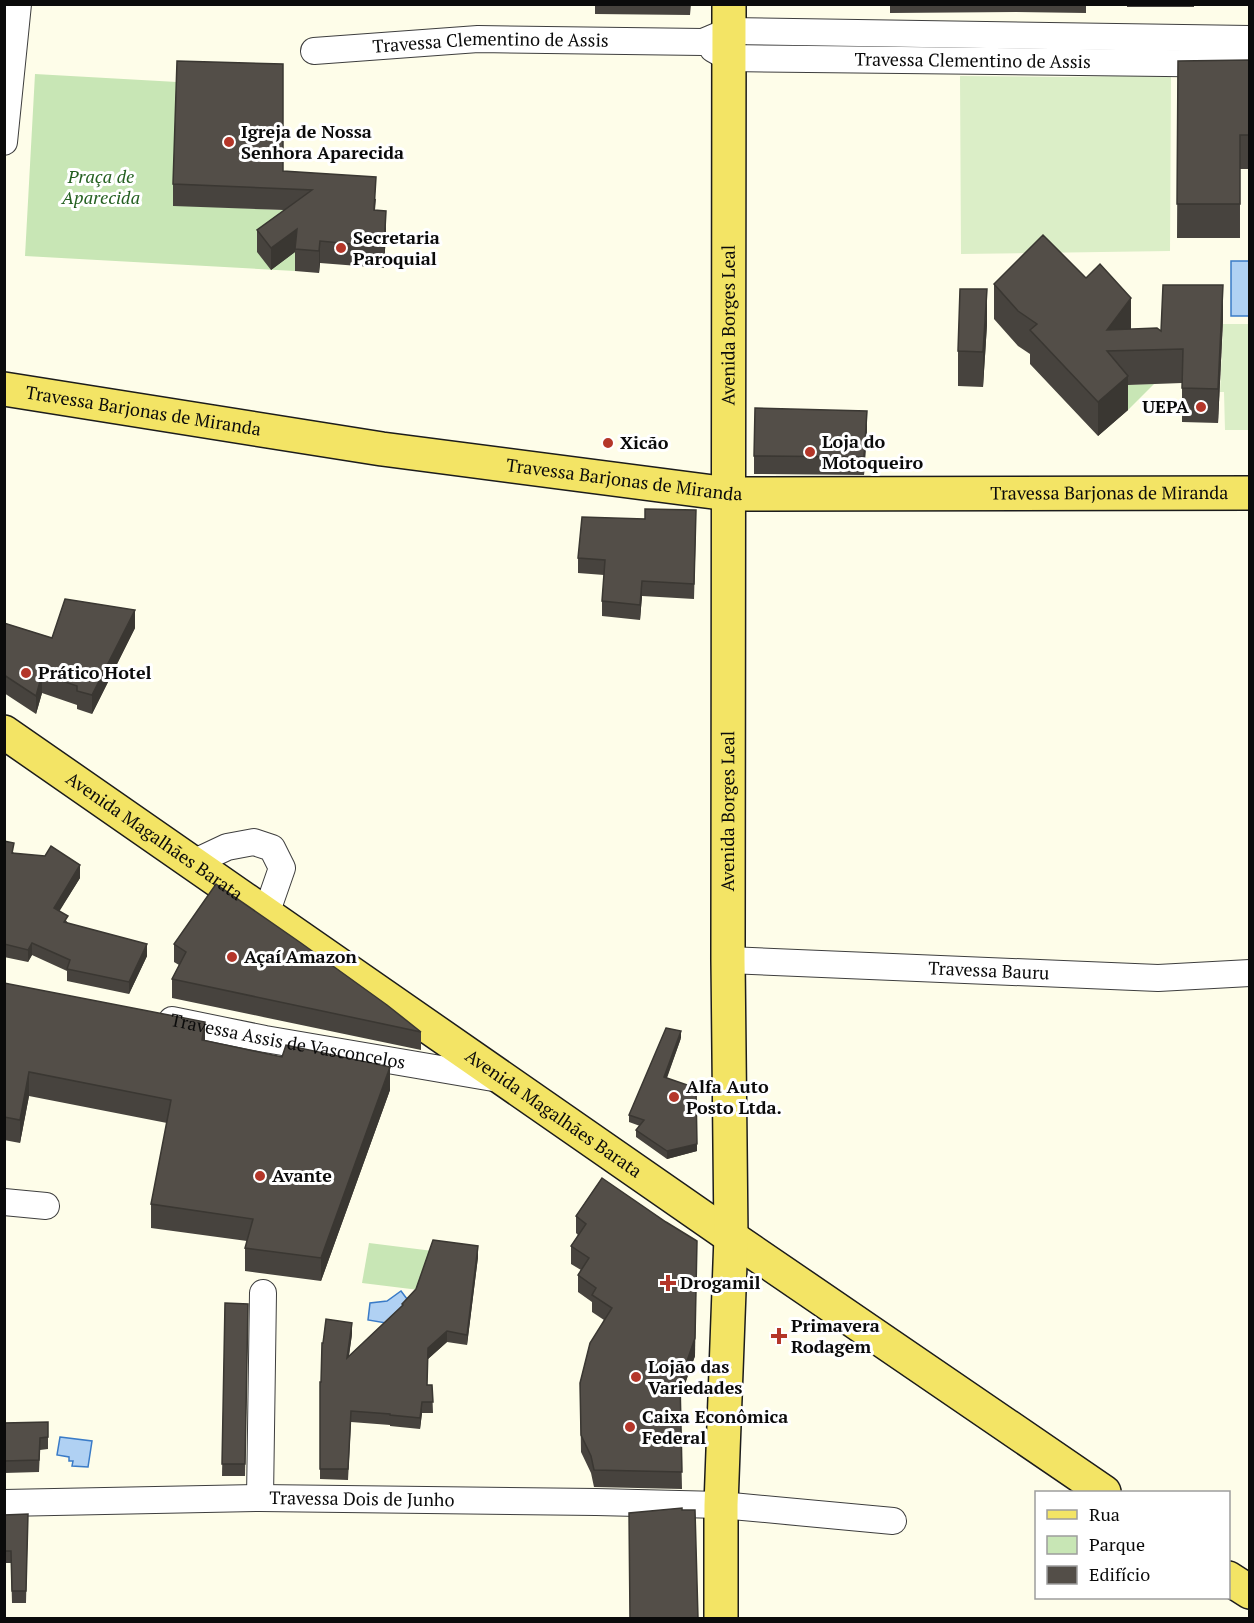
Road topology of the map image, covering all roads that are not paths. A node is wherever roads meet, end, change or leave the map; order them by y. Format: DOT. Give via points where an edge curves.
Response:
graph roads {
  1 [pos="18,4"];
  2 [pos="722,34"];
  3 [pos="1250,39"];
  4 [pos="314,51"];
  5 [pos="1250,64"];
  6 [pos="4,142"];
  7 [pos="4,388"];
  8 [pos="1250,493"];
  9 [pos="729,494"];
  10 [pos="4,732"];
  11 [pos="193,863"];
  12 [pos="266,914"];
  13 [pos="728,960"];
  14 [pos="1250,973"];
  15 [pos="152,1016"];
  16 [pos="504,1080"];
  17 [pos="4,1202"];
  18 [pos="46,1206"];
  19 [pos="731,1237"];
  20 [pos="263,1293"];
  21 [pos="1103,1491"];
  22 [pos="260,1498"];
  23 [pos="4,1503"];
  24 [pos="721,1505"];
  25 [pos="893,1521"];
  26 [pos="1230,1579"];
  27 [pos="1250,1592"];
  28 [pos="721,1618"];
  1 -- 6 [label="street"];
  2 -- 3 [label="street, Travessa Clementino de Assis"];
  2 -- 4 [label="street, Travessa Clementino de Assis" via="478,39"];
  2 -- 5 [label="street, Travessa Clementino de Assis"];
  2 -- 9 [label="main road, Avenida Borges Leal"];
  7 -- 9 [label="main road, Travessa Barjonas de Miranda" via="382,449"];
  8 -- 9 [label="main road, Travessa Barjonas de Miranda"];
  9 -- 13 [label="main road, Avenida Borges Leal"];
  10 -- 11 [label="main road, Avenida Magalhães Barata"];
  11 -- 12 [label="main road, Avenida Magalhães Barata"];
  11 -- 12 [label="street" via="227,847 254,842 272,848 282,868"];
  12 -- 16 [label="main road, Avenida Magalhães Barata"];
  13 -- 14 [label="street, Travessa Bauru" via="1158,978"];
  13 -- 19 [label="main road, Avenida Borges Leal"];
  15 -- 16 [label="street, Travessa Assis de Vasconcelos"];
  16 -- 19 [label="main road, Avenida Magalhães Barata"];
  17 -- 18 [label="street"];
  19 -- 21 [label="main road, Avenida Magalhães Barata"];
  19 -- 24 [label="main road, Avenida Borges Leal"];
  20 -- 22 [label="street"];
  22 -- 23 [label="street, Travessa Dois de Junho"];
  22 -- 24 [label="street, Travessa Dois de Junho"];
  24 -- 25 [label="street, Travessa Dois de Junho"];
  24 -- 28 [label="main road, Avenida Borges Leal"];
  26 -- 27 [label="main road"];
}
